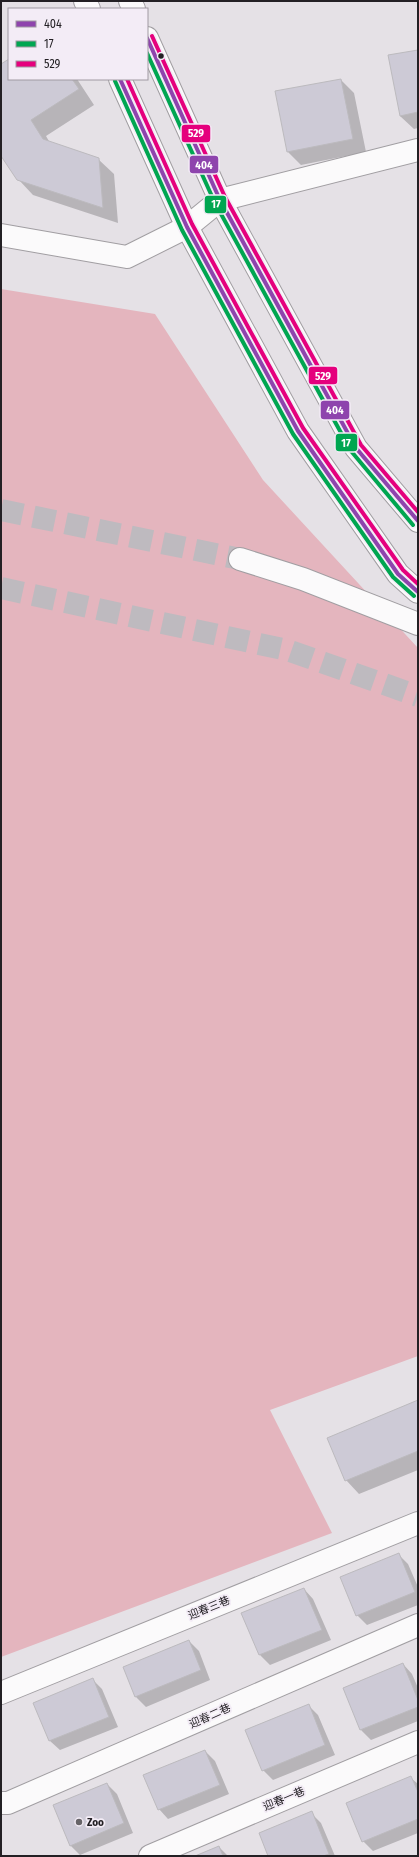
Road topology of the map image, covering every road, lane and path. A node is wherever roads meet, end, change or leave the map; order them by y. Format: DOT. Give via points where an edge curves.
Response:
graph roads {
  1 [pos="148,40"];
  2 [pos="120,80"];
  3 [pos="418,150"];
  4 [pos="220,200"];
  5 [pos="187,228"];
  6 [pos="1,235"];
  7 [pos="418,522"];
  8 [pos="240,559"];
  9 [pos="418,592"];
  10 [pos="418,624"];
  11 [pos="418,1523"];
  12 [pos="418,1625"];
  13 [pos="1,1693"];
  14 [pos="418,1742"];
  15 [pos="1,1803"];
  16 [pos="150,1856"];
  1 -- 4 [label="main road"];
  2 -- 5 [label="main road"];
  3 -- 4 [label="main road"];
  4 -- 5 [label="main road"];
  4 -- 7 [label="main road" via="356,448"];
  5 -- 6 [label="main road" via="127,257"];
  5 -- 9 [label="main road" via="298,431 398,574"];
  8 -- 10 [label="main road" via="303,579"];
  11 -- 13 [label="main road, 迎春三巷"];
  12 -- 15 [label="main road, 迎春二巷" via="8,1804"];
  14 -- 16 [label="main road, 迎春一巷"];
}
